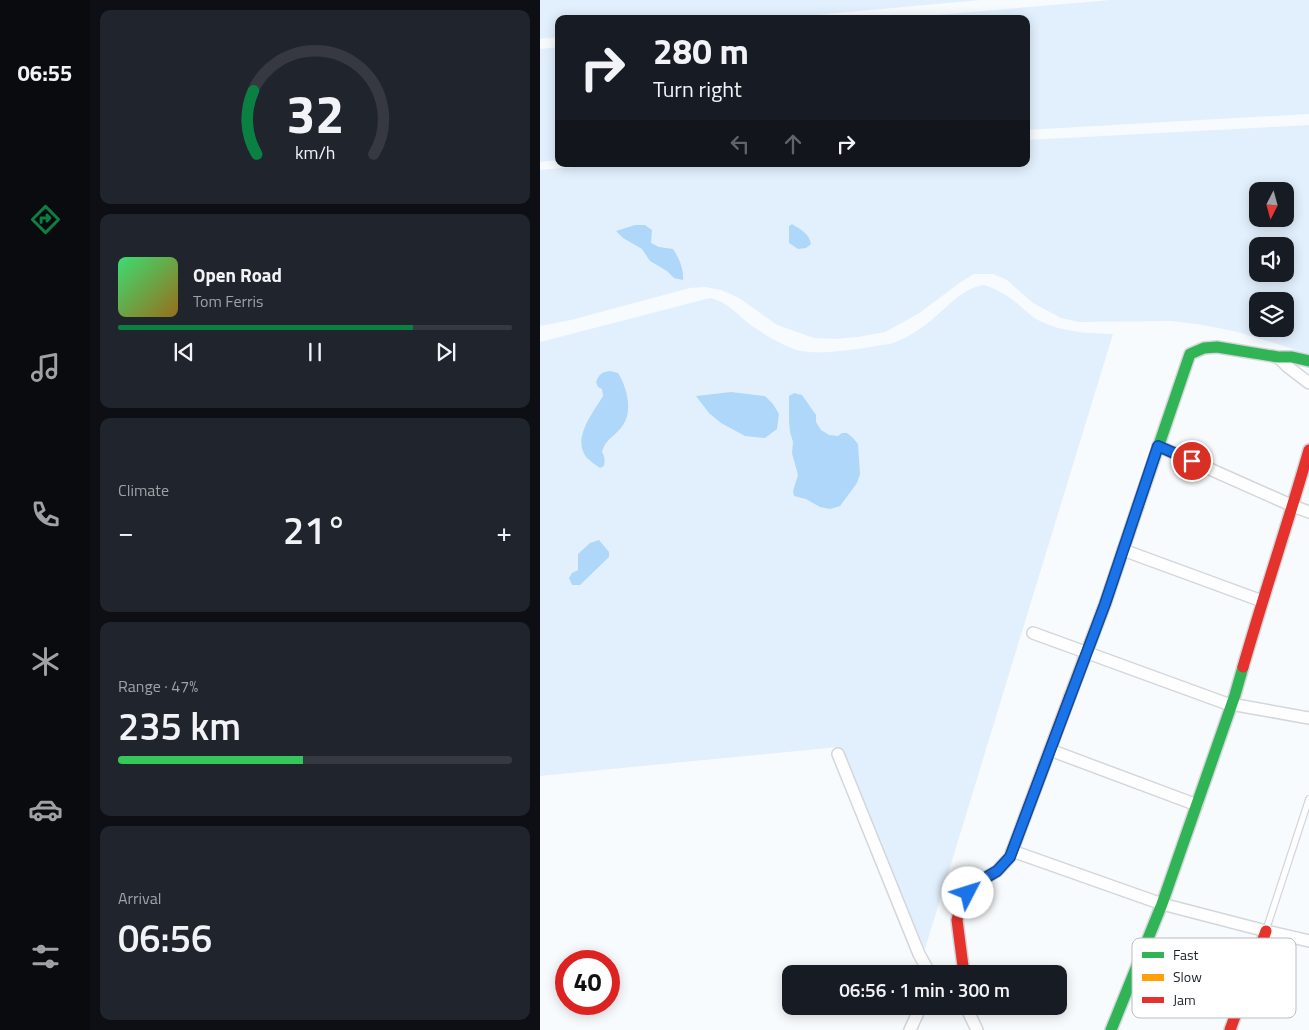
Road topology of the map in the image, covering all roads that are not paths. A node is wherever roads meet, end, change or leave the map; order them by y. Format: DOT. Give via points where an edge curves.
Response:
graph roads {
  1 [pos="1278,357"];
  2 [pos="1309,361"];
  3 [pos="1309,383"];
  4 [pos="1158,446"];
  5 [pos="1309,450"];
  6 [pos="1293,506"];
  7 [pos="1309,512"];
  8 [pos="1123,550"];
  9 [pos="1262,602"];
  10 [pos="1033,633"];
  11 [pos="1087,652"];
  12 [pos="1232,704"];
  13 [pos="1309,718"];
  14 [pos="1050,750"];
  15 [pos="838,754"];
  16 [pos="1309,799"];
  17 [pos="1197,805"];
  18 [pos="1012,851"];
  19 [pos="1162,904"];
  20 [pos="1266,931"];
  21 [pos="1148,938"];
  22 [pos="1263,938"];
  23 [pos="1309,941"];
  24 [pos="925,965"];
  25 [pos="963,965"];
  26 [pos="1132,978"];
  27 [pos="916,1015"];
  28 [pos="970,1015"];
  29 [pos="1234,1018"];
  30 [pos="910,1030"];
  31 [pos="977,1030"];
  32 [pos="1111,1030"];
  33 [pos="1230,1030"];
  1 -- 2 [label="street"];
  1 -- 3 [label="street"];
  1 -- 4 [label="street" via="1217,347 1190,354"];
  4 -- 6 [label="street"];
  4 -- 8 [label="street"];
  5 -- 6 [label="street"];
  6 -- 7 [label="street"];
  6 -- 9 [label="street"];
  8 -- 9 [label="street"];
  8 -- 11 [label="street"];
  9 -- 12 [label="street"];
  10 -- 11 [label="street"];
  11 -- 12 [label="street"];
  11 -- 14 [label="street"];
  12 -- 13 [label="street"];
  12 -- 17 [label="street"];
  14 -- 17 [label="street"];
  14 -- 18 [label="street"];
  15 -- 24 [label="street"];
  16 -- 20 [label="lane"];
  17 -- 19 [label="street"];
  18 -- 19 [label="street"];
  18 -- 25 [label="street" via="997,871 980,881 961,904 957,920"];
  19 -- 20 [label="street"];
  19 -- 21 [label="street"];
  20 -- 22 [label="street"];
  20 -- 23 [label="street"];
  26 -- 32 [label="street"];
  27 -- 30 [label="street"];
  28 -- 31 [label="street"];
  29 -- 33 [label="street"];
}
